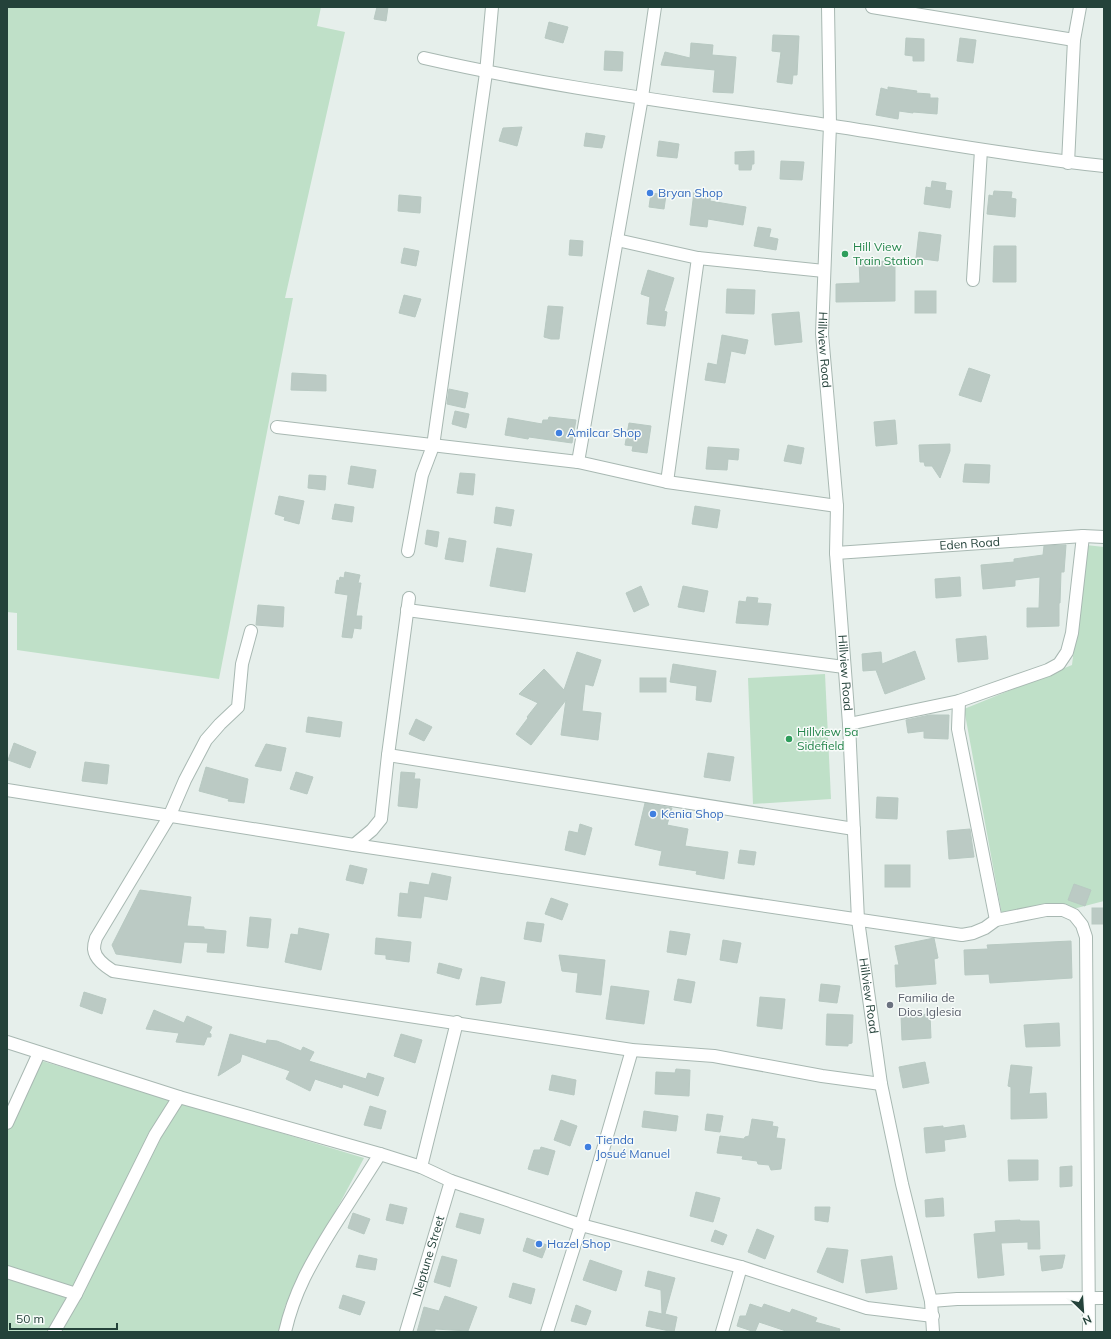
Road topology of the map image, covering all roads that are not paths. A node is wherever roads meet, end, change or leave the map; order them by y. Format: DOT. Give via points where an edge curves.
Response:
graph roads {
  1 [pos="492,7"];
  2 [pos="655,7"];
  3 [pos="828,7"];
  4 [pos="872,7"];
  5 [pos="1080,7"];
  6 [pos="1074,40"];
  7 [pos="424,58"];
  8 [pos="486,72"];
  9 [pos="642,98"];
  10 [pos="830,125"];
  11 [pos="981,150"];
  12 [pos="1068,163"];
  13 [pos="1104,166"];
  14 [pos="617,240"];
  15 [pos="698,258"];
  16 [pos="824,271"];
  17 [pos="973,280"];
  18 [pos="277,427"];
  19 [pos="433,446"];
  20 [pos="578,462"];
  21 [pos="667,482"];
  22 [pos="837,506"];
  23 [pos="1083,536"];
  24 [pos="1104,537"];
  25 [pos="408,551"];
  26 [pos="836,553"];
  27 [pos="409,598"];
  28 [pos="407,610"];
  29 [pos="251,631"];
  30 [pos="844,667"];
  31 [pos="959,701"];
  32 [pos="849,724"];
  33 [pos="388,755"];
  34 [pos="7,790"];
  35 [pos="170,817"];
  36 [pos="854,829"];
  37 [pos="354,845"];
  38 [pos="858,920"];
  39 [pos="996,920"];
  40 [pos="457,1022"];
  41 [pos="7,1042"];
  42 [pos="632,1050"];
  43 [pos="39,1053"];
  44 [pos="882,1084"];
  45 [pos="179,1097"];
  46 [pos="7,1123"];
  47 [pos="380,1154"];
  48 [pos="421,1167"];
  49 [pos="451,1181"];
  50 [pos="581,1225"];
  51 [pos="741,1267"];
  52 [pos="7,1272"];
  53 [pos="76,1294"];
  54 [pos="1088,1298"];
  55 [pos="1104,1298"];
  56 [pos="931,1301"];
  57 [pos="933,1316"];
  58 [pos="54,1332"];
  59 [pos="285,1332"];
  60 [pos="406,1332"];
  61 [pos="547,1332"];
  62 [pos="722,1332"];
  63 [pos="933,1332"];
  64 [pos="1089,1332"];
  1 -- 8 [label="street"];
  2 -- 9 [label="street"];
  3 -- 10 [label="street, Hillview Road"];
  4 -- 6 [label="street"];
  5 -- 6 [label="street"];
  6 -- 12 [label="street"];
  7 -- 8 [label="street"];
  8 -- 9 [label="street"];
  8 -- 19 [label="street"];
  9 -- 10 [label="street"];
  9 -- 14 [label="street"];
  10 -- 11 [label="street"];
  10 -- 16 [label="street, Hillview Road"];
  11 -- 12 [label="street"];
  11 -- 17 [label="street"];
  12 -- 13 [label="street"];
  14 -- 15 [label="street"];
  14 -- 20 [label="street"];
  15 -- 16 [label="street"];
  15 -- 21 [label="street"];
  16 -- 22 [label="street, Hillview Road" via="822,334"];
  18 -- 19 [label="street"];
  19 -- 20 [label="street"];
  19 -- 25 [label="street" via="422,475"];
  20 -- 21 [label="street"];
  21 -- 22 [label="street"];
  22 -- 26 [label="street, Hillview Road"];
  23 -- 24 [label="street, Eden Road"];
  23 -- 26 [label="street, Eden Road"];
  23 -- 31 [label="street" via="1072,633 1068,652 1059,664"];
  26 -- 30 [label="street, Hillview Road"];
  27 -- 28 [label="street"];
  28 -- 30 [label="street"];
  28 -- 33 [label="street"];
  29 -- 35 [label="street" via="242,664 238,707 206,740 185,780"];
  30 -- 32 [label="street, Hillview Road"];
  31 -- 32 [label="street"];
  31 -- 39 [label="street" via="958,729"];
  32 -- 36 [label="street, Hillview Road"];
  33 -- 36 [label="street"];
  33 -- 37 [label="street" via="381,819"];
  34 -- 35 [label="street"];
  35 -- 37 [label="street"];
  35 -- 40 [label="street" via="96,938 94,949 105,966 113,971"];
  36 -- 38 [label="street, Hillview Road"];
  37 -- 38 [label="street"];
  38 -- 39 [label="street" via="962,935 985,928"];
  38 -- 44 [label="street, Hillview Road"];
  39 -- 54 [label="street" via="1046,910 1063,910 1074,915 1082,925 1086,937"];
  40 -- 42 [label="street"];
  40 -- 48 [label="street"];
  41 -- 43 [label="street"];
  42 -- 44 [label="street" via="714,1056"];
  42 -- 50 [label="street"];
  43 -- 45 [label="street"];
  43 -- 46 [label="street"];
  44 -- 56 [label="street, Hillview Road" via="902,1184"];
  45 -- 47 [label="street"];
  45 -- 53 [label="street" via="155,1135"];
  47 -- 48 [label="street"];
  47 -- 59 [label="street" via="308,1268 288,1317"];
  48 -- 49 [label="street"];
  49 -- 50 [label="street"];
  49 -- 60 [label="street, Neptune Street"];
  50 -- 51 [label="street"];
  50 -- 61 [label="street"];
  51 -- 57 [label="street" via="867,1308"];
  51 -- 62 [label="street"];
  52 -- 53 [label="street"];
  53 -- 58 [label="street"];
  54 -- 55 [label="street"];
  54 -- 56 [label="street"];
  54 -- 64 [label="street"];
  56 -- 57 [label="street, Hillview Road"];
  57 -- 63 [label="street, Hillview Road"];
}
